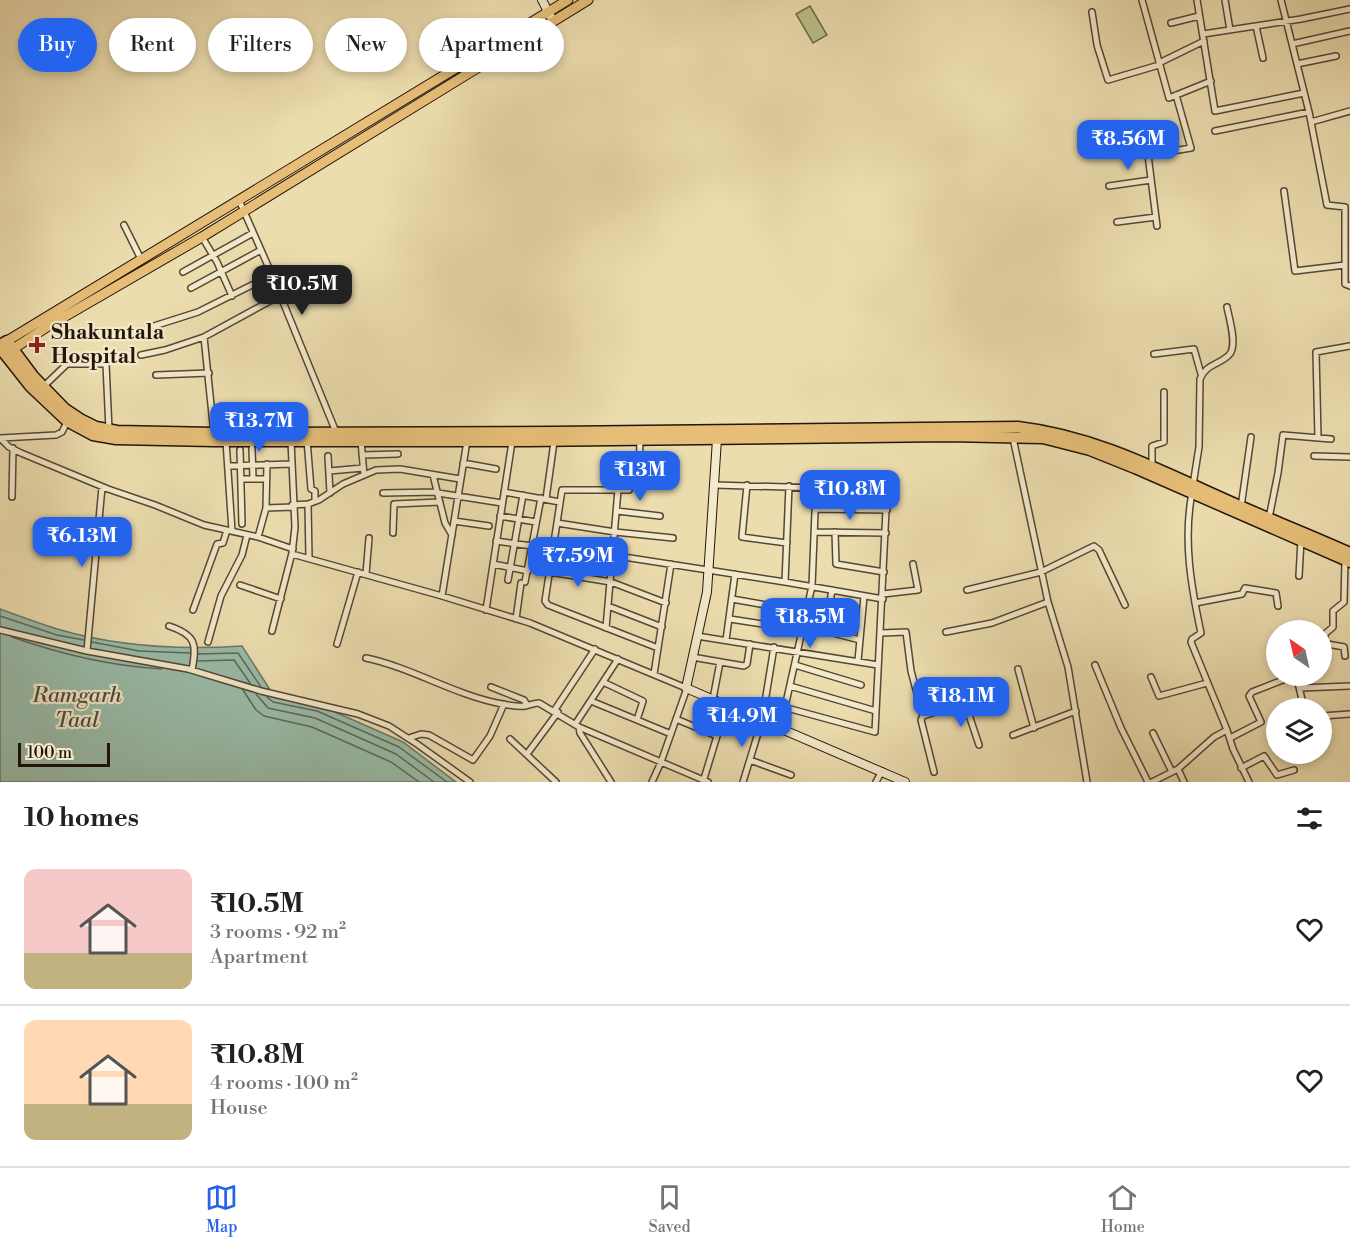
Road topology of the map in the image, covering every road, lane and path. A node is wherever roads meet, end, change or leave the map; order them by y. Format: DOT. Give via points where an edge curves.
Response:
graph roads {
  1 [pos="542,0"];
  2 [pos="568,0"];
  3 [pos="588,0"];
  4 [pos="1142,0"];
  5 [pos="1197,0"];
  6 [pos="1225,0"];
  7 [pos="1281,0"];
  8 [pos="1350,9"];
  9 [pos="1092,12"];
  10 [pos="1199,16"];
  11 [pos="551,17"];
  12 [pos="1286,22"];
  13 [pos="1171,23"];
  14 [pos="1256,26"];
  15 [pos="1230,30"];
  16 [pos="1350,31"];
  17 [pos="1203,34"];
  18 [pos="1204,41"];
  19 [pos="1292,44"];
  20 [pos="1336,56"];
  21 [pos="1263,58"];
  22 [pos="1159,64"];
  23 [pos="1297,64"];
  24 [pos="1211,81"];
  25 [pos="1304,93"];
  26 [pos="1176,95"];
  27 [pos="1350,111"];
  28 [pos="1309,112"];
  29 [pos="1311,122"];
  30 [pos="1215,131"];
  31 [pos="1151,180"];
  32 [pos="1109,186"];
  33 [pos="1284,191"];
  34 [pos="239,200"];
  35 [pos="243,211"];
  36 [pos="1155,217"];
  37 [pos="1347,219"];
  38 [pos="1117,222"];
  39 [pos="124,225"];
  40 [pos="1157,226"];
  41 [pos="253,233"];
  42 [pos="202,237"];
  43 [pos="261,250"];
  44 [pos="213,256"];
  45 [pos="141,259"];
  46 [pos="1347,267"];
  47 [pos="147,269"];
  48 [pos="183,272"];
  49 [pos="221,272"];
  50 [pos="272,275"];
  51 [pos="1350,286"];
  52 [pos="191,288"];
  53 [pos="281,295"];
  54 [pos="232,296"];
  55 [pos="1227,307"];
  56 [pos="154,326"];
  57 [pos="204,337"];
  58 [pos="1350,345"];
  59 [pos="4,349"];
  60 [pos="1154,354"];
  61 [pos="141,355"];
  62 [pos="209,373"];
  63 [pos="1201,374"];
  64 [pos="156,375"];
  65 [pos="43,387"];
  66 [pos="1164,392"];
  67 [pos="277,407"];
  68 [pos="68,422"];
  69 [pos="109,430"];
  70 [pos="282,432"];
  71 [pos="336,435"];
  72 [pos="214,437"];
  73 [pos="1251,437"];
  74 [pos="1,438"];
  75 [pos="1013,438"];
  76 [pos="1318,438"];
  77 [pos="361,439"];
  78 [pos="640,439"];
  79 [pos="717,439"];
  80 [pos="1331,439"];
  81 [pos="291,440"];
  82 [pos="307,440"];
  83 [pos="467,440"];
  84 [pos="513,440"];
  85 [pos="226,441"];
  86 [pos="555,441"];
  87 [pos="13,448"];
  88 [pos="252,448"];
  89 [pos="240,450"];
  90 [pos="398,454"];
  91 [pos="362,455"];
  92 [pos="328,456"];
  93 [pos="1314,456"];
  94 [pos="1350,457"];
  95 [pos="463,463"];
  96 [pos="267,464"];
  97 [pos="291,464"];
  98 [pos="253,465"];
  99 [pos="228,466"];
  100 [pos="241,466"];
  101 [pos="1152,466"];
  102 [pos="363,468"];
  103 [pos="496,469"];
  104 [pos="329,471"];
  105 [pos="364,475"];
  106 [pos="433,475"];
  107 [pos="639,478"];
  108 [pos="241,479"];
  109 [pos="253,479"];
  110 [pos="266,479"];
  111 [pos="460,479"];
  112 [pos="714,485"];
  113 [pos="747,485"];
  114 [pos="789,486"];
  115 [pos="102,487"];
  116 [pos="816,487"];
  117 [pos="1192,489"];
  118 [pos="618,490"];
  119 [pos="629,490"];
  120 [pos="229,492"];
  121 [pos="241,492"];
  122 [pos="504,492"];
  123 [pos="330,493"];
  124 [pos="383,493"];
  125 [pos="437,493"];
  126 [pos="458,495"];
  127 [pos="523,495"];
  128 [pos="12,497"];
  129 [pos="544,499"];
  130 [pos="315,501"];
  131 [pos="440,502"];
  132 [pos="560,502"];
  133 [pos="502,503"];
  134 [pos="308,504"];
  135 [pos="293,506"];
  136 [pos="1241,507"];
  137 [pos="266,508"];
  138 [pos="815,509"];
  139 [pos="887,510"];
  140 [pos="617,511"];
  141 [pos="500,516"];
  142 [pos="660,516"];
  143 [pos="1269,518"];
  144 [pos="519,519"];
  145 [pos="454,521"];
  146 [pos="536,522"];
  147 [pos="557,523"];
  148 [pos="242,524"];
  149 [pos="489,526"];
  150 [pos="230,531"];
  151 [pos="615,532"];
  152 [pos="814,532"];
  153 [pos="835,532"];
  154 [pos="393,533"];
  155 [pos="886,533"];
  156 [pos="247,535"];
  157 [pos="452,535"];
  158 [pos="258,537"];
  159 [pos="369,538"];
  160 [pos="673,538"];
  161 [pos="1301,540"];
  162 [pos="496,541"];
  163 [pos="514,543"];
  164 [pos="787,543"];
  165 [pos="532,546"];
  166 [pos="554,546"];
  167 [pos="292,551"];
  168 [pos="613,556"];
  169 [pos="309,558"];
  170 [pos="1348,558"];
  171 [pos="493,564"];
  172 [pos="671,564"];
  173 [pos="913,564"];
  174 [pos="510,567"];
  175 [pos="708,570"];
  176 [pos="528,571"];
  177 [pos="358,572"];
  178 [pos="550,572"];
  179 [pos="884,572"];
  180 [pos="1041,572"];
  181 [pos="366,574"];
  182 [pos="735,574"];
  183 [pos="1299,576"];
  184 [pos="508,580"];
  185 [pos="611,582"];
  186 [pos="785,582"];
  187 [pos="240,585"];
  188 [pos="812,586"];
  189 [pos="832,590"];
  190 [pos="967,590"];
  191 [pos="442,596"];
  192 [pos="864,596"];
  193 [pos="883,597"];
  194 [pos="281,599"];
  195 [pos="732,599"];
  196 [pos="1048,602"];
  197 [pos="666,603"];
  198 [pos="1195,603"];
  199 [pos="1125,605"];
  200 [pos="608,606"];
  201 [pos="1278,606"];
  202 [pos="193,610"];
  203 [pos="486,610"];
  204 [pos="516,619"];
  205 [pos="730,619"];
  206 [pos="170,626"];
  207 [pos="662,627"];
  208 [pos="782,627"];
  209 [pos="606,628"];
  210 [pos="1332,628"];
  211 [pos="0,630"];
  212 [pos="802,630"];
  213 [pos="273,631"];
  214 [pos="946,632"];
  215 [pos="880,633"];
  216 [pos="697,636"];
  217 [pos="726,640"];
  218 [pos="860,640"];
  219 [pos="208,642"];
  220 [pos="337,644"];
  221 [pos="750,644"];
  222 [pos="1332,644"];
  223 [pos="774,647"];
  224 [pos="658,648"];
  225 [pos="595,649"];
  226 [pos="87,651"];
  227 [pos="797,651"];
  228 [pos="1345,656"];
  229 [pos="692,657"];
  230 [pos="366,658"];
  231 [pos="618,659"];
  232 [pos="858,661"];
  233 [pos="720,662"];
  234 [pos="1095,664"];
  235 [pos="795,665"];
  236 [pos="879,665"];
  237 [pos="1018,669"];
  238 [pos="192,670"];
  239 [pos="654,675"];
  240 [pos="1151,678"];
  241 [pos="603,682"];
  242 [pos="1207,683"];
  243 [pos="861,685"];
  244 [pos="790,686"];
  245 [pos="1350,686"];
  246 [pos="491,687"];
  247 [pos="1299,687"];
  248 [pos="686,688"];
  249 [pos="992,694"];
  250 [pos="1302,698"];
  251 [pos="713,699"];
  252 [pos="591,701"];
  253 [pos="965,703"];
  254 [pos="504,705"];
  255 [pos="527,705"];
  256 [pos="785,707"];
  257 [pos="876,711"];
  258 [pos="1076,711"];
  259 [pos="556,712"];
  260 [pos="1350,714"];
  261 [pos="1332,715"];
  262 [pos="923,716"];
  263 [pos="676,719"];
  264 [pos="637,720"];
  265 [pos="762,720"];
  266 [pos="578,725"];
  267 [pos="1034,728"];
  268 [pos="1227,730"];
  269 [pos="1154,733"];
  270 [pos="671,734"];
  271 [pos="1013,735"];
  272 [pos="1230,738"];
  273 [pos="408,739"];
  274 [pos="510,739"];
  275 [pos="979,745"];
  276 [pos="527,754"];
  277 [pos="750,760"];
  278 [pos="662,762"];
  279 [pos="1241,768"];
  280 [pos="1175,770"];
  281 [pos="1294,770"];
  282 [pos="882,771"];
  283 [pos="934,772"];
  284 [pos="791,775"];
  285 [pos="705,781"];
  286 [pos="470,782"];
  287 [pos="556,782"];
  288 [pos="611,782"];
  289 [pos="652,782"];
  290 [pos="743,782"];
  291 [pos="876,782"];
  292 [pos="905,782"];
  293 [pos="1087,782"];
  294 [pos="1148,782"];
  295 [pos="1184,782"];
  296 [pos="1249,782"];
  1 -- 11 [label="street"];
  2 -- 11 [label="main road"];
  3 -- 11 [label="main road"];
  4 -- 22 [label="street"];
  5 -- 10 [label="street"];
  6 -- 15 [label="street"];
  7 -- 12 [label="street"];
  8 -- 12 [label="street"];
  9 -- 22 [label="street" via="1108,80"];
  10 -- 13 [label="street"];
  10 -- 17 [label="street"];
  11 -- 34 [label="main road"];
  11 -- 35 [label="main road"];
  12 -- 14 [label="street"];
  12 -- 19 [label="street"];
  14 -- 15 [label="street"];
  14 -- 21 [label="street"];
  15 -- 17 [label="street"];
  16 -- 19 [label="street"];
  17 -- 18 [label="street"];
  18 -- 22 [label="street"];
  18 -- 24 [label="street"];
  19 -- 23 [label="street"];
  20 -- 23 [label="street"];
  22 -- 26 [label="street" via="1168,99"];
  23 -- 25 [label="street"];
  24 -- 25 [label="street" via="1216,112"];
  24 -- 26 [label="street"];
  25 -- 28 [label="street"];
  26 -- 31 [label="street" via="1191,148 1148,154"];
  27 -- 29 [label="street"];
  28 -- 29 [label="street"];
  28 -- 30 [label="street"];
  29 -- 37 [label="street" via="1328,205 1344,206"];
  31 -- 32 [label="street"];
  31 -- 36 [label="street"];
  33 -- 46 [label="street" via="1295,271"];
  34 -- 35 [label="street"];
  34 -- 45 [label="main road"];
  35 -- 41 [label="street"];
  35 -- 42 [label="main road"];
  36 -- 38 [label="street"];
  36 -- 40 [label="street"];
  37 -- 46 [label="street"];
  39 -- 45 [label="street"];
  41 -- 43 [label="street"];
  41 -- 44 [label="street"];
  42 -- 44 [label="street"];
  42 -- 47 [label="main road"];
  43 -- 49 [label="street"];
  43 -- 50 [label="street"];
  44 -- 48 [label="street"];
  44 -- 49 [label="street"];
  45 -- 47 [label="street"];
  45 -- 59 [label="main road"];
  46 -- 51 [label="street" via="1345,284"];
  47 -- 59 [label="main road"];
  49 -- 52 [label="street"];
  49 -- 54 [label="street"];
  50 -- 53 [label="street"];
  50 -- 54 [label="street"];
  53 -- 57 [label="street"];
  53 -- 71 [label="street"];
  54 -- 56 [label="street"];
  55 -- 63 [label="street" via="1233,332 1232,350"];
  57 -- 61 [label="street"];
  57 -- 62 [label="street"];
  58 -- 76 [label="street" via="1316,352"];
  59 -- 65 [label="highway"];
  59 -- 68 [label="highway" via="30,386"];
  60 -- 63 [label="street" via="1194,349"];
  62 -- 64 [label="street"];
  62 -- 72 [label="street"];
  63 -- 117 [label="street" via="1199,447"];
  65 -- 69 [label="highway" via="80,419"];
  65 -- 69 [label="street" via="67,364 106,364"];
  66 -- 101 [label="street" via="1164,442 1152,446"];
  67 -- 70 [label="street"];
  68 -- 72 [label="highway" via="93,435 116,439"];
  68 -- 74 [label="street" via="59,434"];
  69 -- 72 [label="highway"];
  70 -- 71 [label="highway"];
  70 -- 72 [label="highway"];
  71 -- 77 [label="highway"];
  71 -- 82 [label="highway"];
  71 -- 101 [label="highway" via="1018,427 1074,436"];
  72 -- 85 [label="highway"];
  73 -- 136 [label="street"];
  74 -- 87 [label="street"];
  75 -- 79 [label="highway"];
  75 -- 117 [label="highway" via="1043,438 1090,450"];
  75 -- 180 [label="street"];
  76 -- 80 [label="street"];
  76 -- 143 [label="street" via="1283,435"];
  77 -- 83 [label="highway"];
  77 -- 91 [label="street"];
  78 -- 79 [label="highway"];
  78 -- 86 [label="highway"];
  78 -- 107 [label="street"];
  79 -- 112 [label="street"];
  81 -- 82 [label="highway"];
  81 -- 85 [label="highway"];
  81 -- 97 [label="street"];
  82 -- 130 [label="street"];
  83 -- 84 [label="highway"];
  83 -- 95 [label="street"];
  84 -- 86 [label="highway"];
  84 -- 122 [label="street"];
  85 -- 99 [label="street"];
  86 -- 129 [label="street"];
  87 -- 115 [label="street"];
  87 -- 128 [label="street"];
  88 -- 98 [label="street"];
  89 -- 100 [label="street"];
  90 -- 91 [label="street"];
  91 -- 102 [label="street"];
  92 -- 104 [label="street"];
  93 -- 94 [label="street"];
  95 -- 103 [label="street"];
  95 -- 111 [label="street"];
  96 -- 97 [label="street"];
  96 -- 98 [label="street"];
  96 -- 110 [label="street"];
  97 -- 135 [label="street"];
  98 -- 100 [label="street"];
  98 -- 109 [label="street"];
  99 -- 100 [label="street"];
  99 -- 120 [label="street"];
  100 -- 108 [label="street"];
  101 -- 117 [label="highway"];
  102 -- 104 [label="street"];
  102 -- 105 [label="street"];
  104 -- 123 [label="street"];
  105 -- 106 [label="street" via="397,468"];
  105 -- 123 [label="street"];
  106 -- 111 [label="street"];
  106 -- 125 [label="street"];
  108 -- 109 [label="street"];
  108 -- 121 [label="street"];
  109 -- 110 [label="street"];
  110 -- 137 [label="street"];
  111 -- 126 [label="street"];
  112 -- 113 [label="street"];
  112 -- 175 [label="street"];
  113 -- 114 [label="street"];
  113 -- 164 [label="street" via="742,537"];
  114 -- 116 [label="street"];
  114 -- 164 [label="street"];
  115 -- 150 [label="street"];
  115 -- 226 [label="street"];
  116 -- 138 [label="street"];
  116 -- 139 [label="street" via="885,489"];
  117 -- 136 [label="highway"];
  117 -- 161 [label="highway"];
  117 -- 198 [label="street" via="1187,533"];
  118 -- 119 [label="street"];
  118 -- 132 [label="street" via="564,489"];
  118 -- 140 [label="street"];
  120 -- 121 [label="street"];
  120 -- 150 [label="street"];
  121 -- 148 [label="street"];
  122 -- 127 [label="street"];
  122 -- 133 [label="street"];
  123 -- 130 [label="street"];
  124 -- 125 [label="street"];
  125 -- 126 [label="street"];
  125 -- 131 [label="street"];
  126 -- 133 [label="street"];
  126 -- 145 [label="street"];
  127 -- 129 [label="street"];
  127 -- 144 [label="street"];
  129 -- 132 [label="street"];
  129 -- 146 [label="street"];
  130 -- 134 [label="street"];
  131 -- 154 [label="street" via="394,504"];
  131 -- 157 [label="street"];
  132 -- 147 [label="street"];
  133 -- 141 [label="street"];
  134 -- 135 [label="street"];
  134 -- 169 [label="street"];
  135 -- 137 [label="street"];
  135 -- 167 [label="street"];
  136 -- 143 [label="highway"];
  137 -- 158 [label="street"];
  138 -- 139 [label="street"];
  138 -- 152 [label="street"];
  139 -- 155 [label="street"];
  140 -- 142 [label="street"];
  140 -- 151 [label="street"];
  141 -- 144 [label="street"];
  141 -- 162 [label="street"];
  143 -- 170 [label="highway"];
  144 -- 146 [label="street"];
  144 -- 163 [label="street"];
  145 -- 149 [label="street"];
  145 -- 157 [label="street"];
  146 -- 165 [label="street"];
  147 -- 151 [label="street"];
  147 -- 166 [label="street"];
  150 -- 156 [label="street"];
  150 -- 202 [label="street" via="223,543 217,544"];
  151 -- 160 [label="street"];
  151 -- 168 [label="street"];
  152 -- 153 [label="street"];
  152 -- 188 [label="street"];
  153 -- 155 [label="street"];
  153 -- 179 [label="street" via="836,564"];
  155 -- 179 [label="street"];
  156 -- 158 [label="street"];
  156 -- 219 [label="street" via="242,555 218,603"];
  157 -- 191 [label="street"];
  158 -- 167 [label="street"];
  159 -- 181 [label="street"];
  161 -- 170 [label="highway"];
  161 -- 183 [label="street"];
  162 -- 163 [label="street"];
  162 -- 171 [label="street"];
  163 -- 165 [label="street"];
  163 -- 174 [label="street"];
  164 -- 186 [label="street"];
  165 -- 176 [label="street"];
  166 -- 168 [label="street"];
  166 -- 178 [label="street"];
  167 -- 169 [label="street"];
  167 -- 194 [label="street"];
  168 -- 172 [label="street"];
  168 -- 185 [label="street"];
  169 -- 177 [label="street"];
  170 -- 210 [label="street" via="1344,602 1333,611"];
  171 -- 174 [label="street"];
  171 -- 203 [label="street"];
  172 -- 175 [label="street"];
  172 -- 197 [label="street"];
  173 -- 193 [label="street" via="918,590"];
  174 -- 176 [label="street"];
  174 -- 184 [label="street"];
  175 -- 182 [label="street"];
  175 -- 216 [label="street"];
  176 -- 204 [label="street"];
  177 -- 181 [label="street"];
  177 -- 220 [label="street"];
  178 -- 185 [label="street"];
  178 -- 209 [label="street" via="546,604"];
  179 -- 193 [label="street"];
  180 -- 190 [label="street"];
  180 -- 196 [label="street"];
  180 -- 199 [label="street" via="1097,546"];
  181 -- 191 [label="street"];
  182 -- 186 [label="street"];
  182 -- 195 [label="street"];
  185 -- 197 [label="street"];
  185 -- 200 [label="street"];
  186 -- 188 [label="street"];
  187 -- 194 [label="street"];
  188 -- 189 [label="street"];
  188 -- 212 [label="street"];
  189 -- 192 [label="street"];
  189 -- 218 [label="street" via="825,631"];
  191 -- 203 [label="street"];
  192 -- 193 [label="street"];
  192 -- 218 [label="street"];
  193 -- 215 [label="street"];
  194 -- 213 [label="street"];
  195 -- 205 [label="street"];
  195 -- 208 [label="street" via="783,608"];
  196 -- 214 [label="street" via="992,623"];
  196 -- 258 [label="street" via="1068,667"];
  197 -- 207 [label="street"];
  198 -- 201 [label="street" via="1242,594 1245,588 1276,593"];
  198 -- 242 [label="street" via="1201,633 1191,642"];
  200 -- 207 [label="street"];
  200 -- 209 [label="street"];
  203 -- 204 [label="street"];
  204 -- 225 [label="street"];
  205 -- 208 [label="street"];
  205 -- 217 [label="street"];
  206 -- 238 [label="street" via="192,639"];
  207 -- 224 [label="street"];
  208 -- 212 [label="street"];
  209 -- 224 [label="street"];
  211 -- 226 [label="street"];
  212 -- 227 [label="street"];
  215 -- 236 [label="street"];
  215 -- 262 [label="street" via="906,632"];
  216 -- 217 [label="street"];
  216 -- 229 [label="street"];
  217 -- 221 [label="street"];
  218 -- 232 [label="street"];
  221 -- 223 [label="street"];
  221 -- 233 [label="street" via="746,665"];
  222 -- 228 [label="street" via="1343,646"];
  223 -- 227 [label="street"];
  223 -- 256 [label="street" via="764,700"];
  224 -- 239 [label="street"];
  225 -- 231 [label="street"];
  225 -- 259 [label="street"];
  226 -- 238 [label="street"];
  227 -- 232 [label="street"];
  227 -- 235 [label="street"];
  229 -- 233 [label="street"];
  229 -- 248 [label="street"];
  230 -- 254 [label="street"];
  231 -- 239 [label="street"];
  231 -- 241 [label="street"];
  232 -- 236 [label="street"];
  233 -- 251 [label="street"];
  234 -- 294 [label="street"];
  235 -- 243 [label="street"];
  235 -- 244 [label="street"];
  236 -- 257 [label="street"];
  237 -- 267 [label="street"];
  238 -- 273 [label="street" via="358,714 389,726"];
  239 -- 248 [label="street"];
  240 -- 242 [label="street" via="1159,696"];
  241 -- 252 [label="street"];
  241 -- 264 [label="street" via="643,701"];
  242 -- 268 [label="street"];
  244 -- 256 [label="street"];
  244 -- 257 [label="street"];
  245 -- 247 [label="street"];
  246 -- 255 [label="street" via="524,700"];
  247 -- 250 [label="street"];
  247 -- 272 [label="street" via="1293,676 1250,693 1262,722"];
  248 -- 251 [label="street"];
  248 -- 263 [label="street"];
  249 -- 253 [label="street"];
  251 -- 265 [label="street"];
  252 -- 264 [label="street"];
  252 -- 266 [label="street"];
  253 -- 262 [label="street"];
  253 -- 275 [label="street"];
  254 -- 255 [label="street"];
  254 -- 273 [label="street" via="473,760 429,735"];
  255 -- 259 [label="street" via="539,703"];
  256 -- 257 [label="street" via="873,733"];
  258 -- 267 [label="street"];
  258 -- 293 [label="street"];
  259 -- 266 [label="street"];
  259 -- 276 [label="street"];
  260 -- 261 [label="street"];
  262 -- 283 [label="street"];
  263 -- 270 [label="street"];
  263 -- 285 [label="street" via="717,736"];
  264 -- 270 [label="street"];
  265 -- 277 [label="street"];
  265 -- 282 [label="street"];
  266 -- 278 [label="street"];
  266 -- 288 [label="street"];
  267 -- 271 [label="street"];
  268 -- 272 [label="street"];
  268 -- 280 [label="street"];
  269 -- 280 [label="street"];
  270 -- 278 [label="street"];
  272 -- 279 [label="street"];
  273 -- 286 [label="street"];
  274 -- 276 [label="street"];
  276 -- 287 [label="street"];
  277 -- 284 [label="street"];
  277 -- 290 [label="street"];
  278 -- 285 [label="street"];
  278 -- 289 [label="street"];
  279 -- 281 [label="street" via="1264,756 1277,776"];
  279 -- 296 [label="street"];
  280 -- 294 [label="street"];
  280 -- 295 [label="street"];
  282 -- 291 [label="street"];
  282 -- 292 [label="street"];
}
